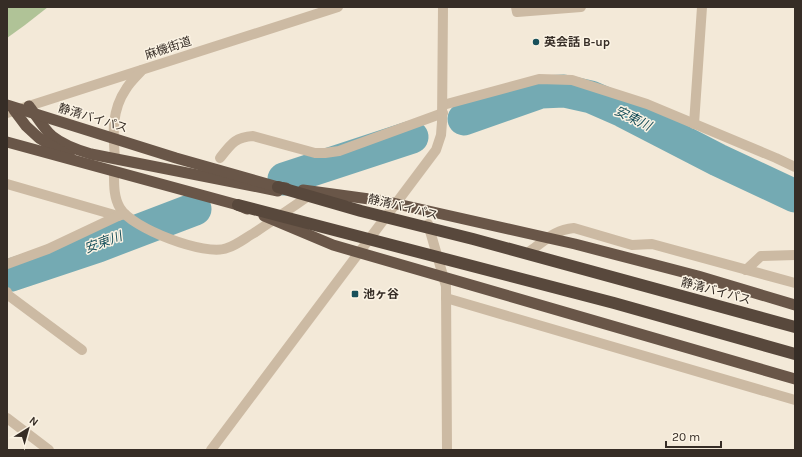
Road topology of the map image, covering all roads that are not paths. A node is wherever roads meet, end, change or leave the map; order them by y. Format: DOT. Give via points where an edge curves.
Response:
graph roads {
  1 [pos="338,7"];
  2 [pos="443,7"];
  3 [pos="516,7"];
  4 [pos="581,7"];
  5 [pos="702,7"];
  6 [pos="142,70"];
  7 [pos="30,106"];
  8 [pos="9,109"];
  9 [pos="443,109"];
  10 [pos="694,124"];
  11 [pos="7,142"];
  12 [pos="220,158"];
  13 [pos="776,158"];
  14 [pos="115,159"];
  15 [pos="795,159"];
  16 [pos="795,167"];
  17 [pos="114,175"];
  18 [pos="7,184"];
  19 [pos="278,187"];
  20 [pos="307,197"];
  21 [pos="238,205"];
  22 [pos="389,214"];
  23 [pos="124,216"];
  24 [pos="277,218"];
  25 [pos="428,224"];
  26 [pos="367,242"];
  27 [pos="530,251"];
  28 [pos="795,255"];
  29 [pos="438,260"];
  30 [pos="7,264"];
  31 [pos="746,270"];
  32 [pos="795,283"];
  33 [pos="7,292"];
  34 [pos="446,298"];
  35 [pos="795,305"];
  36 [pos="795,326"];
  37 [pos="82,350"];
  38 [pos="795,354"];
  39 [pos="795,359"];
  40 [pos="795,378"];
  41 [pos="795,400"];
  42 [pos="7,418"];
  43 [pos="49,450"];
  44 [pos="211,450"];
  45 [pos="448,450"];
  1 -- 6 [label="street, 麻機街道"];
  2 -- 9 [label="street"];
  3 -- 4 [label="street" via="517,12"];
  5 -- 10 [label="street"];
  6 -- 7 [label="street, 麻機街道"];
  6 -- 14 [label="street" via="126,89 117,106 113,132"];
  7 -- 8 [label="street, 麻機街道"];
  7 -- 14 [label="highway" via="51,135 66,145"];
  8 -- 17 [label="highway" via="39,138 58,150 82,164"];
  8 -- 19 [label="highway, 静清バイパス, bridge"];
  9 -- 10 [label="street" via="539,79 572,80 646,104"];
  9 -- 12 [label="street" via="339,151 315,152 244,136 236,140"];
  9 -- 22 [label="street" via="441,135 436,150"];
  10 -- 13 [label="street"];
  11 -- 21 [label="highway, bridge"];
  13 -- 15 [label="street"];
  13 -- 16 [label="street"];
  14 -- 20 [label="highway"];
  17 -- 23 [label="street" via="115,194"];
  17 -- 24 [label="highway"];
  18 -- 23 [label="street"];
  19 -- 35 [label="highway, bridge" via="384,201 575,244 698,276"];
  19 -- 36 [label="highway, 静清バイパス, bridge"];
  20 -- 22 [label="highway"];
  20 -- 24 [label="street"];
  21 -- 38 [label="highway, bridge" via="614,303"];
  21 -- 40 [label="highway, bridge" via="333,245"];
  22 -- 25 [label="highway"];
  22 -- 26 [label="street"];
  23 -- 24 [label="street" via="163,236 210,250 226,249"];
  23 -- 30 [label="street"];
  24 -- 26 [label="highway"];
  25 -- 27 [label="highway"];
  25 -- 29 [label="street"];
  26 -- 29 [label="highway"];
  26 -- 44 [label="street"];
  27 -- 31 [label="street" via="556,232 574,228 632,245 652,244"];
  27 -- 36 [label="highway"];
  28 -- 31 [label="street" via="761,256"];
  29 -- 34 [label="street" via="446,286"];
  29 -- 39 [label="highway"];
  31 -- 32 [label="street"];
  33 -- 37 [label="street"];
  34 -- 41 [label="street"];
  34 -- 45 [label="street"];
  42 -- 43 [label="street"];
}
